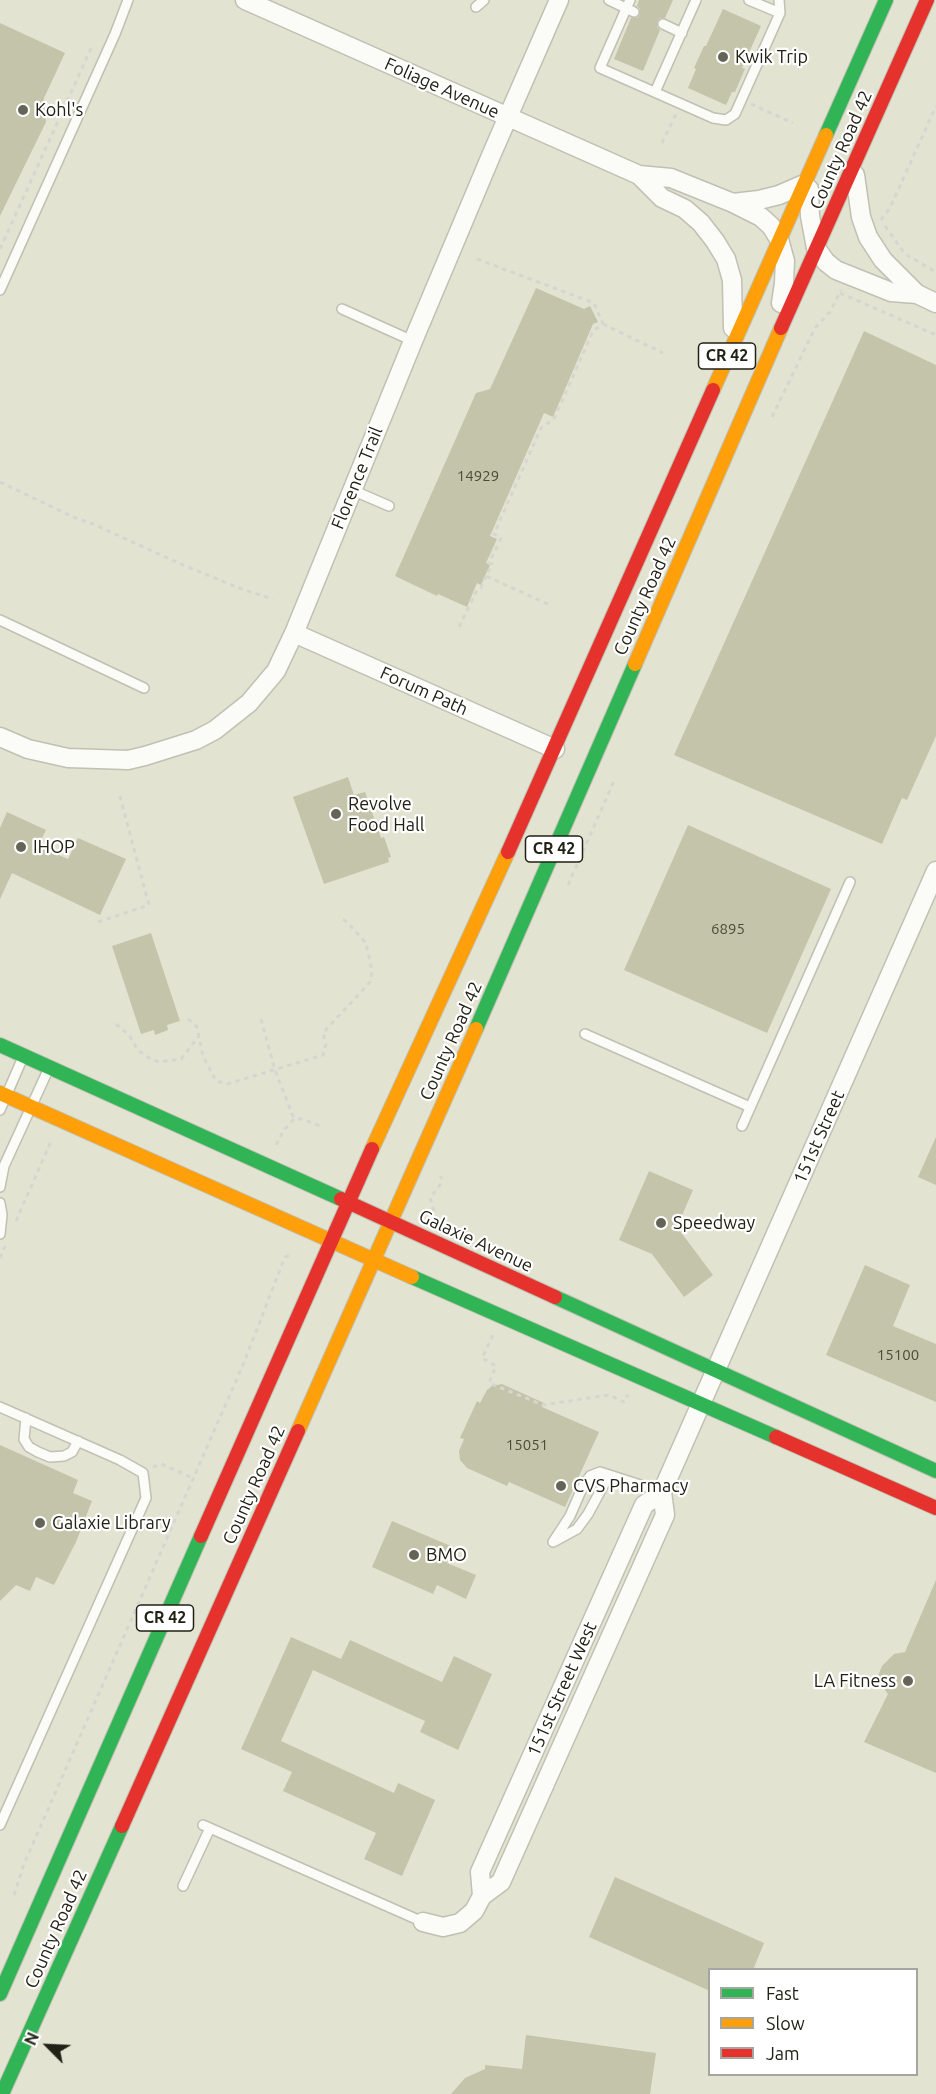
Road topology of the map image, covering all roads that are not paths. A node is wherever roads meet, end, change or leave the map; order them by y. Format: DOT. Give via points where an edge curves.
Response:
graph roads {
  1 [pos="128,0"];
  2 [pos="245,0"];
  3 [pos="484,0"];
  4 [pos="559,0"];
  5 [pos="609,0"];
  6 [pos="696,0"];
  7 [pos="749,0"];
  8 [pos="779,0"];
  9 [pos="886,0"];
  10 [pos="927,0"];
  11 [pos="476,7"];
  12 [pos="630,7"];
  13 [pos="780,13"];
  14 [pos="663,24"];
  15 [pos="682,33"];
  16 [pos="655,92"];
  17 [pos="507,118"];
  18 [pos="854,166"];
  19 [pos="639,175"];
  20 [pos="807,177"];
  21 [pos="733,203"];
  22 [pos="779,239"];
  23 [pos="816,248"];
  24 [pos="842,273"];
  25 [pos="803,278"];
  26 [pos="0,290"];
  27 [pos="917,294"];
  28 [pos="936,303"];
  29 [pos="342,309"];
  30 [pos="413,341"];
  31 [pos="733,342"];
  32 [pos="772,348"];
  33 [pos="352,490"];
  34 [pos="389,506"];
  35 [pos="0,620"];
  36 [pos="294,633"];
  37 [pos="144,688"];
  38 [pos="0,737"];
  39 [pos="555,749"];
  40 [pos="936,871"];
  41 [pos="850,882"];
  42 [pos="585,1034"];
  43 [pos="0,1045"];
  44 [pos="24,1055"];
  45 [pos="49,1068"];
  46 [pos="3,1095"];
  47 [pos="31,1107"];
  48 [pos="750,1107"];
  49 [pos="0,1110"];
  50 [pos="742,1125"];
  51 [pos="0,1187"];
  52 [pos="348,1202"];
  53 [pos="0,1203"];
  54 [pos="391,1222"];
  55 [pos="5,1235"];
  56 [pos="330,1242"];
  57 [pos="374,1259"];
  58 [pos="716,1372"];
  59 [pos="702,1403"];
  60 [pos="0,1407"];
  61 [pos="26,1418"];
  62 [pos="78,1441"];
  63 [pos="936,1471"];
  64 [pos="609,1475"];
  65 [pos="662,1492"];
  66 [pos="936,1508"];
  67 [pos="0,1825"];
  68 [pos="183,1886"];
  69 [pos="423,1922"];
  70 [pos="0,1994"];
  71 [pos="2,2094"];
  1 -- 26 [label="lane"];
  2 -- 17 [label="street, Foliage Avenue"];
  3 -- 11 [label="lane"];
  4 -- 17 [label="street, Florence Trail"];
  5 -- 12 [label="lane"];
  6 -- 15 [label="lane"];
  7 -- 13 [label="lane"];
  8 -- 13 [label="lane"];
  9 -- 20 [label="main road, County Road 42 / CR 42"];
  10 -- 18 [label="main road, County Road 42 / CR 42"];
  12 -- 16 [label="lane" via="600,68"];
  13 -- 16 [label="lane" via="735,114 726,120"];
  14 -- 15 [label="lane"];
  15 -- 16 [label="lane"];
  17 -- 19 [label="street, Foliage Avenue"];
  17 -- 30 [label="street, Florence Trail"];
  18 -- 23 [label="main road, County Road 42 / CR 42"];
  18 -- 27 [label="street" via="861,218 868,237 883,260"];
  19 -- 21 [label="street, Foliage Avenue" via="671,178"];
  19 -- 31 [label="street, Foliage Avenue" via="662,198 685,209 701,223 721,250 732,280"];
  20 -- 21 [label="street" via="779,195"];
  20 -- 22 [label="main road, County Road 42 / CR 42"];
  20 -- 23 [label="street"];
  21 -- 22 [label="street, Foliage Avenue" via="761,217"];
  22 -- 31 [label="main road, County Road 42 / CR 42"];
  22 -- 32 [label="street, Foliage Avenue" via="785,261 784,283"];
  23 -- 24 [label="street" via="826,262"];
  23 -- 25 [label="main road, County Road 42 / CR 42"];
  24 -- 25 [label="street"];
  24 -- 27 [label="street" via="891,292"];
  25 -- 32 [label="main road, County Road 42 / CR 42"];
  27 -- 28 [label="street"];
  29 -- 30 [label="lane"];
  30 -- 33 [label="street, Florence Trail"];
  31 -- 39 [label="main road, County Road 42 / CR 42"];
  32 -- 54 [label="main road, County Road 42 / CR 42"];
  33 -- 34 [label="lane"];
  33 -- 36 [label="street, Florence Trail"];
  35 -- 37 [label="lane"];
  36 -- 38 [label="street, Florence Trail" via="276,671 249,703 196,740 128,760 68,758 28,749"];
  36 -- 39 [label="street, Forum Path"];
  39 -- 52 [label="main road, County Road 42 / CR 42"];
  40 -- 58 [label="street, 151st Street"];
  41 -- 48 [label="lane"];
  42 -- 48 [label="lane"];
  43 -- 44 [label="main road, Galaxie Avenue"];
  44 -- 45 [label="main road, Galaxie Avenue"];
  44 -- 46 [label="lane"];
  45 -- 47 [label="lane"];
  45 -- 52 [label="main road, Galaxie Avenue"];
  46 -- 47 [label="main road"];
  46 -- 49 [label="lane"];
  47 -- 51 [label="lane" via="4,1166"];
  47 -- 56 [label="main road"];
  48 -- 50 [label="lane"];
  52 -- 54 [label="main road, Galaxie Avenue"];
  52 -- 56 [label="main road, County Road 42 / CR 42"];
  53 -- 55 [label="lane"];
  54 -- 57 [label="main road, County Road 42 / CR 42"];
  54 -- 58 [label="main road, Galaxie Avenue"];
  56 -- 57 [label="main road"];
  56 -- 70 [label="main road, County Road 42 / CR 42"];
  57 -- 59 [label="main road"];
  57 -- 71 [label="main road, County Road 42 / CR 42"];
  58 -- 59 [label="street, 151st Street"];
  58 -- 63 [label="main road, Galaxie Avenue"];
  59 -- 65 [label="street, 151st Street West"];
  59 -- 66 [label="main road"];
  60 -- 61 [label="lane"];
  61 -- 62 [label="lane"];
  61 -- 62 [label="lane" via="24,1439 38,1452 50,1457 64,1456 72,1452"];
  62 -- 67 [label="lane" via="142,1473 146,1498"];
  64 -- 64 [label="lane" via="600,1472 590,1476 553,1542 577,1528"];
  64 -- 65 [label="lane"];
  65 -- 69 [label="street, 151st Street West" via="644,1505 480,1872 482,1896 474,1911 460,1923 443,1927"];
  68 -- 69 [label="lane" via="207,1827"];
}
